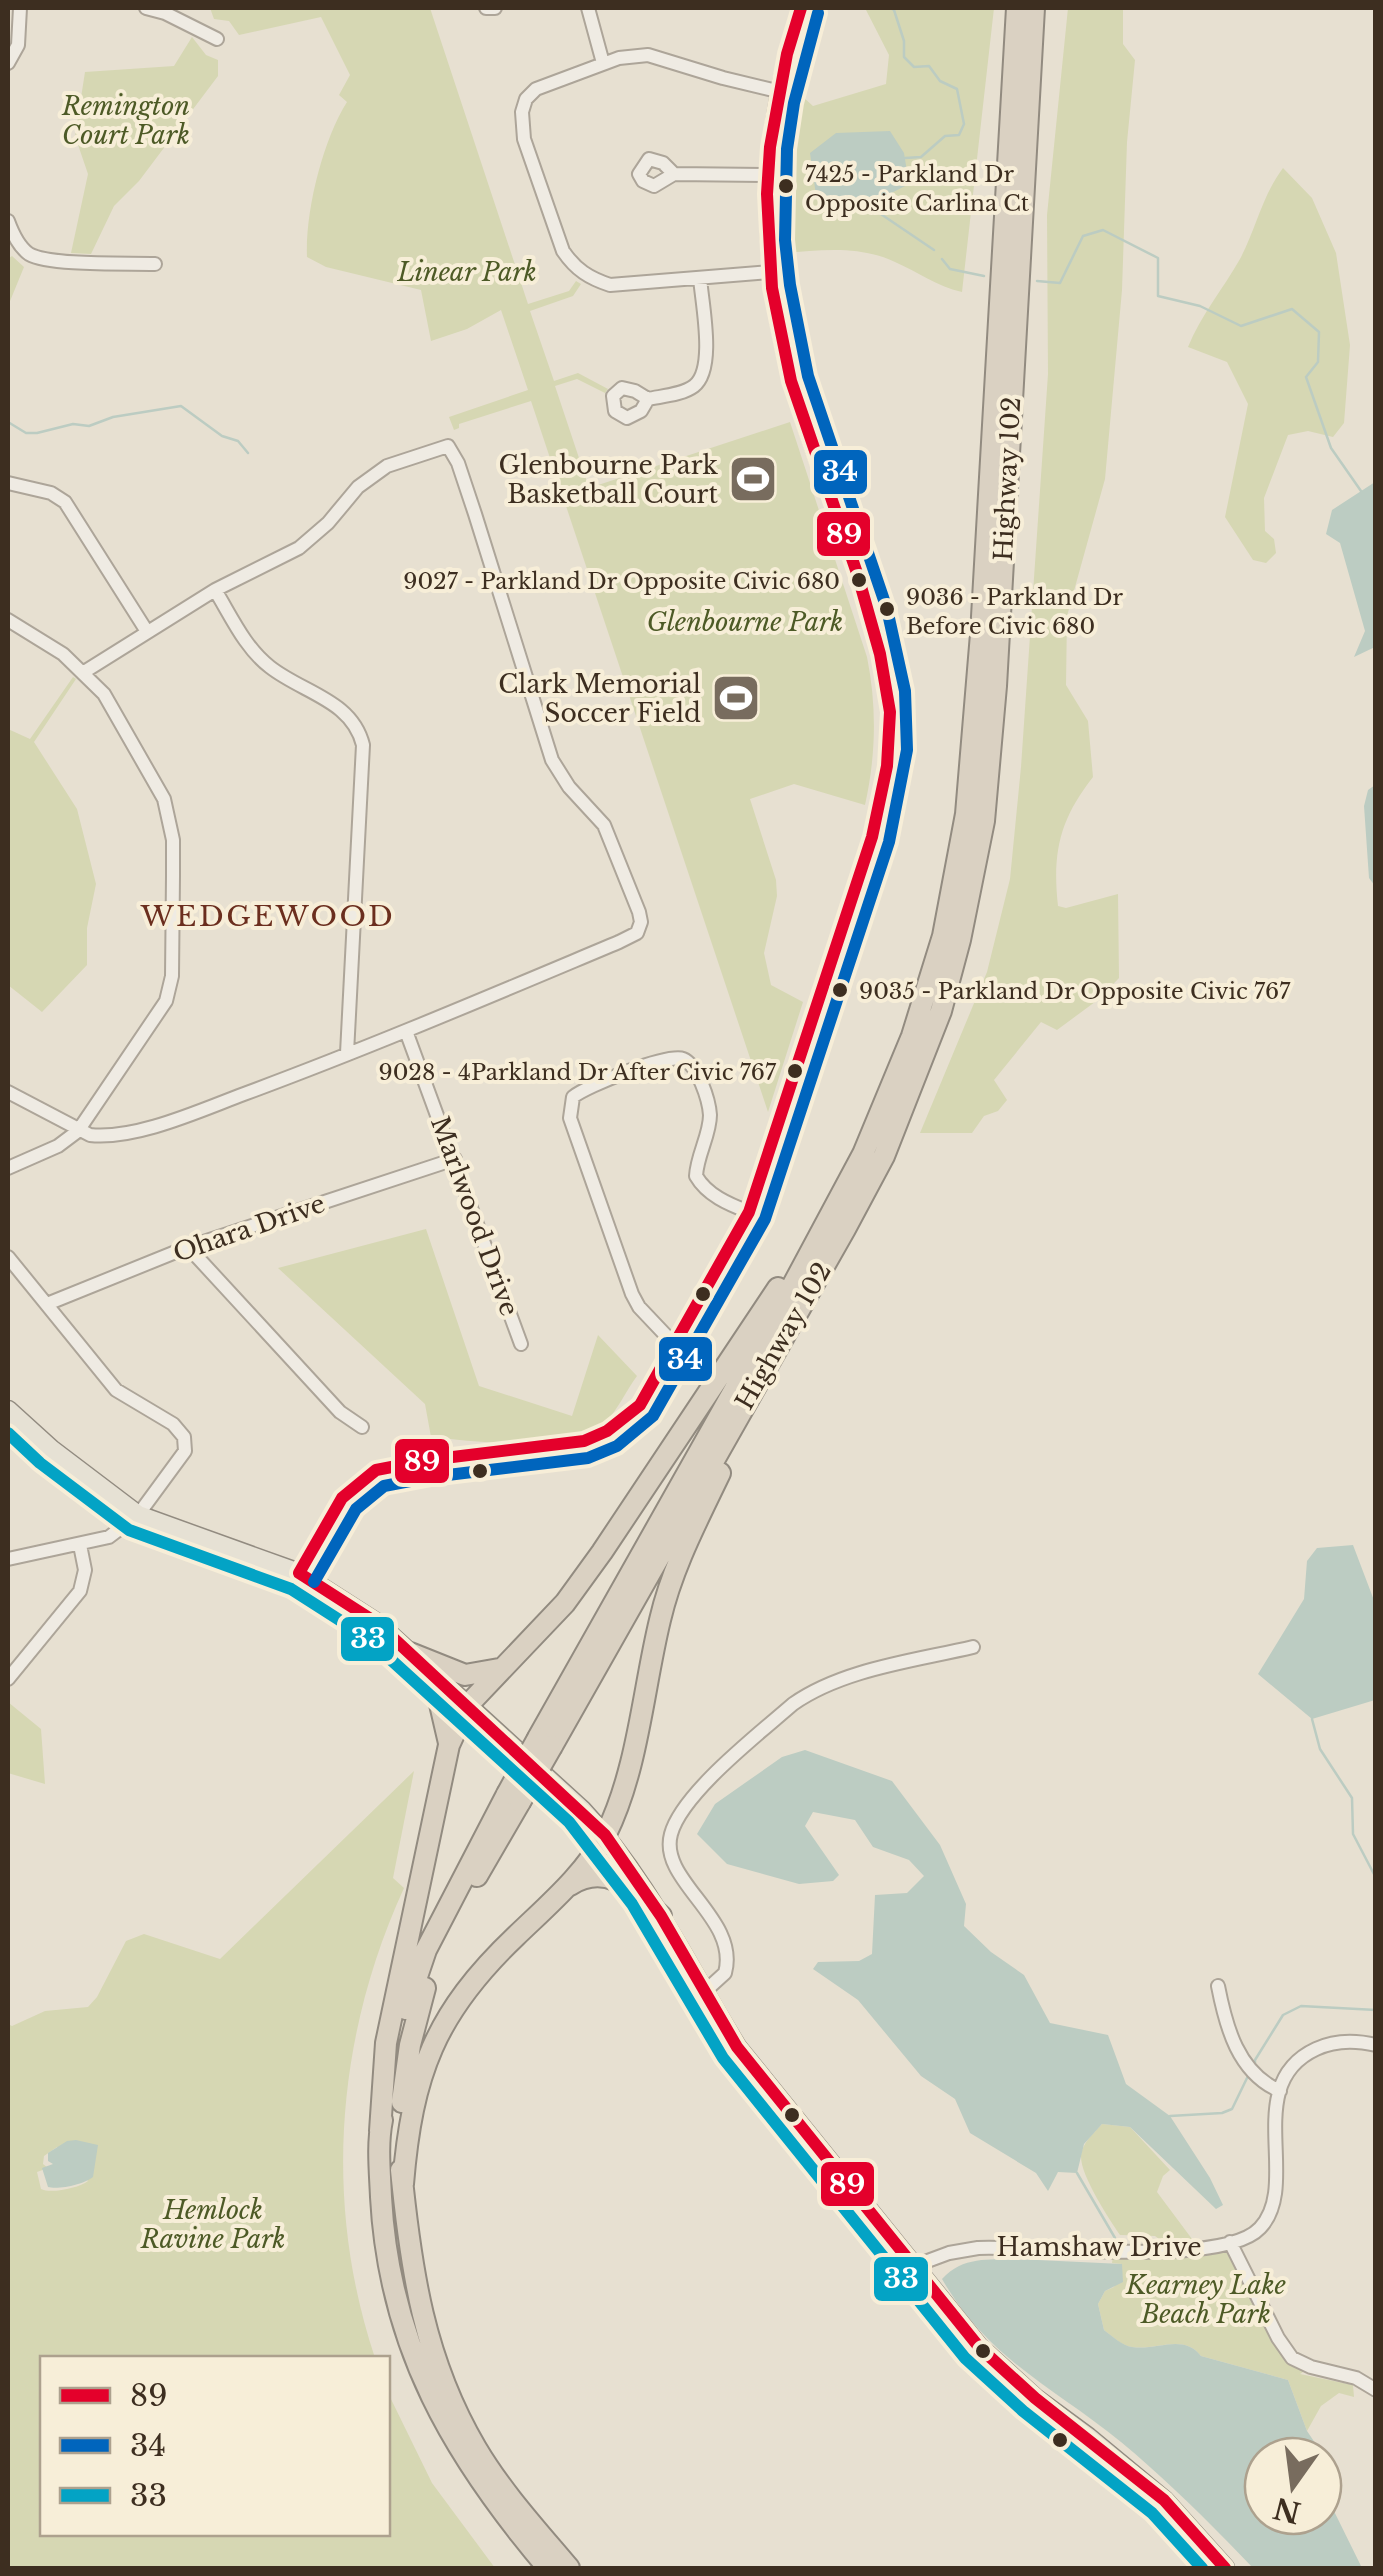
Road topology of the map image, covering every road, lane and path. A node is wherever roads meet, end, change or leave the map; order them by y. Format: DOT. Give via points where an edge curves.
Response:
graph roads {
  1 [pos="20,8"];
  2 [pos="146,8"];
  3 [pos="486,8"];
  4 [pos="494,8"];
  5 [pos="588,8"];
  6 [pos="801,8"];
  7 [pos="1017,8"];
  8 [pos="1034,8"];
  9 [pos="217,39"];
  10 [pos="8,62"];
  11 [pos="603,63"];
  12 [pos="777,90"];
  13 [pos="674,174"];
  14 [pos="766,175"];
  15 [pos="8,221"];
  16 [pos="154,264"];
  17 [pos="770,272"];
  18 [pos="700,278"];
  19 [pos="648,399"];
  20 [pos="8,483"];
  21 [pos="215,590"];
  22 [pos="8,620"];
  23 [pos="146,630"];
  24 [pos="84,672"];
  25 [pos="406,1031"];
  26 [pos="347,1053"];
  27 [pos="8,1092"];
  28 [pos="78,1130"];
  29 [pos="455,1159"];
  30 [pos="8,1168"];
  31 [pos="840,1196"];
  32 [pos="749,1212"];
  33 [pos="188,1247"];
  34 [pos="8,1257"];
  35 [pos="824,1264"];
  36 [pos="47,1304"];
  37 [pos="521,1344"];
  38 [pos="675,1345"];
  39 [pos="8,1410"];
  40 [pos="362,1427"];
  41 [pos="138,1515"];
  42 [pos="80,1545"];
  43 [pos="8,1559"];
  44 [pos="300,1573"];
  45 [pos="973,1647"];
  46 [pos="410,1654"];
  47 [pos="499,1669"];
  48 [pos="433,1674"];
  49 [pos="8,1679"];
  50 [pos="467,1706"];
  51 [pos="545,1742"];
  52 [pos="449,1745"];
  53 [pos="514,1798"];
  54 [pos="605,1834"];
  55 [pos="560,1892"];
  56 [pos="661,1916"];
  57 [pos="1218,1986"];
  58 [pos="703,1993"];
  59 [pos="1376,2045"];
  60 [pos="1280,2091"];
  61 [pos="380,2130"];
  62 [pos="403,2184"];
  63 [pos="1230,2242"];
  64 [pos="914,2266"];
  65 [pos="1376,2390"];
  66 [pos="548,2568"];
  67 [pos="569,2568"];
  68 [pos="1225,2568"];
  1 -- 10 [label="street" via="18,45"];
  2 -- 9 [label="street"];
  3 -- 4 [label="street"];
  5 -- 11 [label="street"];
  6 -- 12 [label="street"];
  7 -- 31 [label="highway, Highway 102" via="966,814 943,936 912,1036"];
  8 -- 35 [label="highway, Highway 102" via="984,821 935,1028 884,1156"];
  11 -- 12 [label="street" via="648,55"];
  11 -- 18 [label="street" via="536,89 522,112 524,139 563,251 585,275 610,285"];
  12 -- 14 [label="street"];
  13 -- 14 [label="street"];
  14 -- 17 [label="street"];
  15 -- 16 [label="street" via="30,254 48,260"];
  17 -- 18 [label="street"];
  17 -- 32 [label="street" via="791,380 872,628 890,731 872,837"];
  18 -- 19 [label="street" via="703,375 683,392"];
  20 -- 23 [label="street" via="65,502"];
  21 -- 23 [label="street"];
  21 -- 25 [label="street" via="299,548 387,466 448,446 458,463 552,760 604,825 641,922 637,933 619,942"];
  21 -- 26 [label="street" via="270,667 348,714 359,729"];
  22 -- 24 [label="street"];
  23 -- 24 [label="street"];
  24 -- 28 [label="street" via="104,694 164,799 174,876 166,1001"];
  25 -- 26 [label="street"];
  25 -- 29 [label="street, Marlwood Drive"];
  26 -- 28 [label="street" via="178,1119 106,1136"];
  27 -- 28 [label="street"];
  28 -- 30 [label="street"];
  29 -- 33 [label="street, Ohara Drive"];
  29 -- 37 [label="street, Marlwood Drive"];
  31 -- 47 [label="highway" via="602,1552 565,1603"];
  31 -- 51 [label="highway, Highway 102"];
  32 -- 38 [label="street"];
  32 -- 38 [label="street" via="711,1194 696,1176 710,1119 686,1060 656,1063 573,1097 570,1118 635,1302"];
  33 -- 36 [label="street, Ohara Drive"];
  33 -- 40 [label="street" via="340,1412"];
  34 -- 36 [label="street"];
  35 -- 51 [label="highway, Highway 102"];
  35 -- 54 [label="highway" via="679,1559"];
  36 -- 41 [label="street" via="116,1390 173,1424 184,1438 185,1451"];
  38 -- 44 [label="street" via="640,1405 584,1441 376,1470 342,1498"];
  39 -- 41 [label="main road"];
  41 -- 42 [label="street" via="108,1537"];
  41 -- 44 [label="main road"];
  42 -- 43 [label="street"];
  42 -- 49 [label="street" via="80,1591"];
  44 -- 46 [label="main road" via="377,1623"];
  45 -- 58 [label="street" via="809,1693 699,1790 674,1826 670,1846 681,1876 727,1944 725,1973"];
  46 -- 47 [label="highway" via="465,1675"];
  46 -- 48 [label="main road"];
  47 -- 50 [label="highway"];
  48 -- 50 [label="main road"];
  48 -- 52 [label="highway"];
  50 -- 52 [label="highway"];
  50 -- 54 [label="main road"];
  51 -- 53 [label="highway, Highway 102, bridge"];
  52 -- 61 [label="highway" via="386,2043"];
  53 -- 61 [label="highway, Highway 102" via="426,1950 402,2022"];
  53 -- 62 [label="highway, Highway 102" via="426,1987 403,2096"];
  54 -- 55 [label="highway"];
  54 -- 56 [label="main road"];
  55 -- 56 [label="highway" via="599,1874 614,1878"];
  55 -- 62 [label="highway" via="470,1982 444,2021 412,2104"];
  56 -- 58 [label="main road"];
  57 -- 60 [label="street" via="1232,2039 1263,2084"];
  58 -- 64 [label="main road" via="737,2047"];
  59 -- 60 [label="street" via="1343,2041 1319,2047 1288,2070"];
  60 -- 63 [label="street, Hamshaw Drive" via="1271,2211 1251,2236"];
  61 -- 66 [label="highway, Highway 102" via="382,2228 410,2348 464,2460"];
  62 -- 67 [label="highway, Highway 102" via="419,2304 458,2416 500,2484"];
  63 -- 64 [label="street, Hamshaw Drive" via="1188,2251 978,2248"];
  63 -- 65 [label="street" via="1292,2358"];
  64 -- 68 [label="main road" via="1009,2377 1164,2500"];
}
